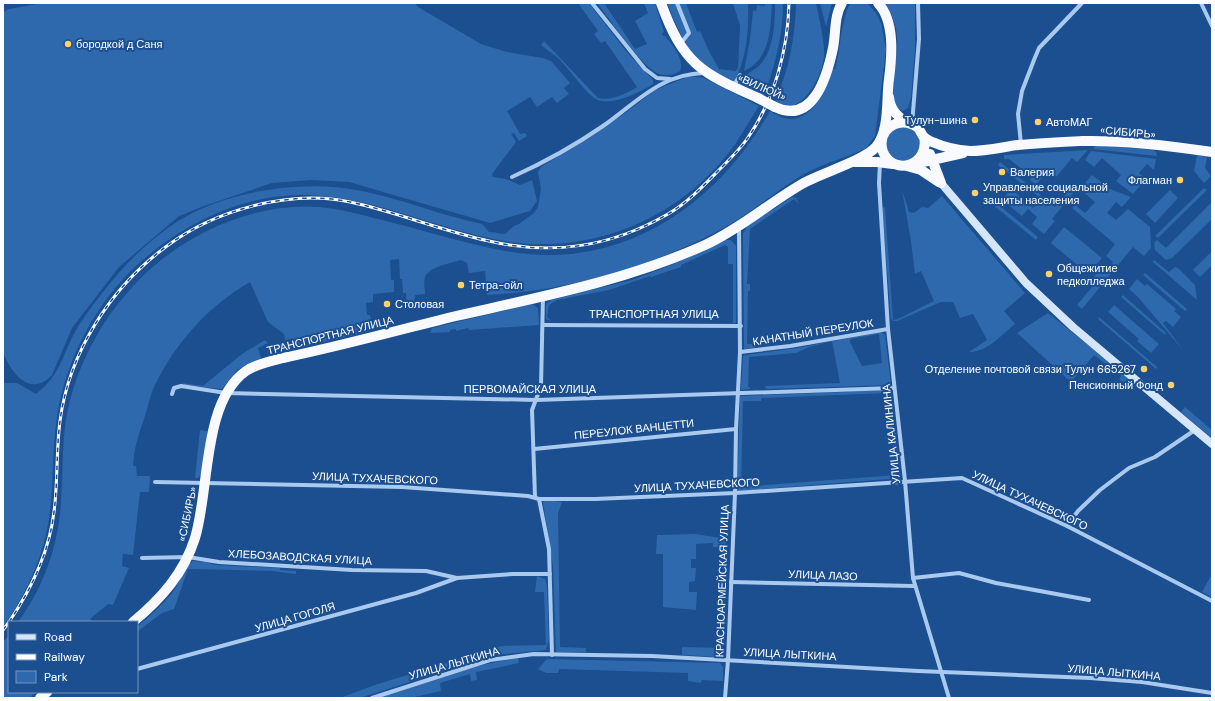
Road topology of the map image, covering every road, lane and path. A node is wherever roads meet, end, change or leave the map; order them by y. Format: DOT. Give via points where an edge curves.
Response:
graph roads {
  1 [pos="592,3"];
  2 [pos="661,3"];
  3 [pos="677,3"];
  4 [pos="842,3"];
  5 [pos="878,3"];
  6 [pos="918,3"];
  7 [pos="1082,3"];
  8 [pos="1201,3"];
  9 [pos="1212,26"];
  10 [pos="679,45"];
  11 [pos="705,73"];
  12 [pos="740,75"];
  13 [pos="671,79"];
  14 [pos="732,87"];
  15 [pos="887,89"];
  16 [pos="909,124"];
  17 [pos="883,136"];
  18 [pos="924,139"];
  19 [pos="1021,145"];
  20 [pos="882,147"];
  21 [pos="970,151"];
  22 [pos="1212,152"];
  23 [pos="932,159"];
  24 [pos="851,162"];
  25 [pos="881,162"];
  26 [pos="902,165"];
  27 [pos="512,178"];
  28 [pos="941,183"];
  29 [pos="738,226"];
  30 [pos="543,296"];
  31 [pos="543,326"];
  32 [pos="741,326"];
  33 [pos="888,329"];
  34 [pos="740,352"];
  35 [pos="894,388"];
  36 [pos="226,393"];
  37 [pos="738,393"];
  38 [pos="172,394"];
  39 [pos="536,400"];
  40 [pos="736,429"];
  41 [pos="1195,430"];
  42 [pos="1212,444"];
  43 [pos="534,449"];
  44 [pos="155,482"];
  45 [pos="206,482"];
  46 [pos="905,482"];
  47 [pos="735,493"];
  48 [pos="537,498"];
  49 [pos="1067,526"];
  50 [pos="188,557"];
  51 [pos="142,558"];
  52 [pos="550,574"];
  53 [pos="457,578"];
  54 [pos="913,578"];
  55 [pos="731,582"];
  56 [pos="914,586"];
  57 [pos="1089,600"];
  58 [pos="1212,601"];
  59 [pos="134,621"];
  60 [pos="552,655"];
  61 [pos="728,660"];
  62 [pos="138,669"];
  63 [pos="942,672"];
  64 [pos="1212,694"];
  65 [pos="372,698"];
  66 [pos="725,698"];
  67 [pos="949,698"];
  1 -- 13 [label="street" via="645,69 656,78"];
  2 -- 10 [label="highway, «ВИЛЮЙ»"];
  3 -- 10 [label="street" via="689,33"];
  4 -- 14 [label="highway, «ВИЛЮЙ», bridge" via="837,16 829,61 814,98 807,107 795,112 775,107"];
  5 -- 15 [label="highway" via="887,18 891,46"];
  6 -- 16 [label="street" via="919,39"];
  7 -- 19 [label="street" via="1039,48 1022,91 1018,114"];
  8 -- 9 [label="street"];
  10 -- 11 [label="highway, «ВИЛЮЙ»"];
  11 -- 13 [label="street" via="686,73"];
  11 -- 14 [label="highway, «ВИЛЮЙ»"];
  12 -- 14 [label="street"];
  13 -- 27 [label="street" via="645,93 577,143"];
  15 -- 16 [label="highway" via="890,106 897,116"];
  15 -- 17 [label="highway"];
  16 -- 17 [label="highway, ТРАНСПОРТНАЯ УЛИЦА" via="892,125"];
  16 -- 18 [label="highway" via="920,130"];
  17 -- 20 [label="highway"];
  17 -- 24 [label="highway, ТРАНСПОРТНАЯ УЛИЦА" via="869,153"];
  18 -- 21 [label="highway"];
  18 -- 23 [label="highway"];
  18 -- 26 [label="highway" via="921,156 913,164"];
  19 -- 21 [label="highway, «СИБИРЬ»"];
  19 -- 22 [label="highway, «СИБИРЬ»" via="1100,141"];
  20 -- 25 [label="street, УЛИЦА КАЛИНИНА"];
  20 -- 26 [label="highway" via="887,159"];
  21 -- 23 [label="highway"];
  23 -- 26 [label="highway"];
  23 -- 28 [label="highway"];
  24 -- 25 [label="highway"];
  24 -- 29 [label="highway, ТРАНСПОРТНАЯ УЛИЦА" via="814,177"];
  25 -- 26 [label="highway"];
  25 -- 33 [label="street, УЛИЦА КАЛИНИНА" via="879,183"];
  26 -- 28 [label="highway" via="927,173"];
  28 -- 41 [label="main road" via="1031,288"];
  29 -- 30 [label="highway, ТРАНСПОРТНАЯ УЛИЦА" via="706,244 659,264 618,278"];
  29 -- 32 [label="street, КРАСНОАРМЕЙСКАЯ УЛИЦА"];
  30 -- 31 [label="street"];
  30 -- 36 [label="highway, ТРАНСПОРТНАЯ УЛИЦА" via="265,363 246,371"];
  31 -- 32 [label="street, ТРАНСПОРТНАЯ УЛИЦА"];
  31 -- 39 [label="street" via="541,386"];
  32 -- 34 [label="street, КРАСНОАРМЕЙСКАЯ УЛИЦА"];
  33 -- 34 [label="street, КАНАТНЫЙ ПЕРЕУЛОК"];
  33 -- 35 [label="street, УЛИЦА КАЛИНИНА"];
  34 -- 37 [label="street, КРАСНОАРМЕЙСКАЯ УЛИЦА"];
  35 -- 37 [label="street, ПЕРВОМАЙСКАЯ УЛИЦА"];
  35 -- 46 [label="street, УЛИЦА КАЛИНИНА"];
  36 -- 38 [label="street, ПЕРВОМАЙСКАЯ УЛИЦА" via="181,386 174,388"];
  36 -- 39 [label="street, ПЕРВОМАЙСКАЯ УЛИЦА"];
  36 -- 45 [label="highway, «СИБИРЬ»" via="216,420"];
  37 -- 39 [label="street, ПЕРВОМАЙСКАЯ УЛИЦА"];
  37 -- 40 [label="street, КРАСНОАРМЕЙСКАЯ УЛИЦА"];
  39 -- 43 [label="street" via="532,410"];
  40 -- 43 [label="street, ПЕРЕУЛОК ВАНЦЕТТИ"];
  40 -- 47 [label="street, КРАСНОАРМЕЙСКАЯ УЛИЦА"];
  41 -- 42 [label="main road"];
  41 -- 49 [label="street" via="1155,457 1129,468 1078,510"];
  43 -- 48 [label="street"];
  44 -- 45 [label="street, УЛИЦА ТУХАЧЕВСКОГО"];
  45 -- 48 [label="street, УЛИЦА ТУХАЧЕВСКОГО" via="402,487"];
  45 -- 50 [label="highway, «СИБИРЬ»" via="199,522"];
  46 -- 47 [label="street, УЛИЦА ТУХАЧЕВСКОГО"];
  46 -- 49 [label="street, УЛИЦА ТУХАЧЕВСКОГО" via="967,479"];
  46 -- 54 [label="street, УЛИЦА КАЛИНИНА"];
  47 -- 48 [label="street, УЛИЦА ТУХАЧЕВСКОГО" via="595,499"];
  47 -- 55 [label="street, КРАСНОАРМЕЙСКАЯ УЛИЦА"];
  48 -- 52 [label="street" via="548,537"];
  49 -- 58 [label="street, УЛИЦА ТУХАЧЕВСКОГО"];
  50 -- 51 [label="street, ХЛЕБОЗАВОДСКАЯ УЛИЦА"];
  50 -- 53 [label="street, ХЛЕБОЗАВОДСКАЯ УЛИЦА" via="227,563 426,571"];
  50 -- 59 [label="highway, «СИБИРЬ»" via="162,596"];
  52 -- 53 [label="street"];
  52 -- 60 [label="street"];
  53 -- 62 [label="street, УЛИЦА ГОГОЛЯ" via="409,595"];
  54 -- 56 [label="street, УЛИЦА КАЛИНИНА"];
  54 -- 57 [label="street" via="959,573 996,583"];
  55 -- 56 [label="street, УЛИЦА ЛАЗО"];
  55 -- 61 [label="street, КРАСНОАРМЕЙСКАЯ УЛИЦА"];
  56 -- 63 [label="street, УЛИЦА КАЛИНИНА"];
  60 -- 61 [label="street, УЛИЦА ЛЫТКИНА"];
  60 -- 65 [label="street, УЛИЦА ЛЫТКИНА" via="497,658"];
  61 -- 63 [label="street, УЛИЦА ЛЫТКИНА"];
  61 -- 66 [label="street, КРАСНОАРМЕЙСКАЯ УЛИЦА"];
  63 -- 64 [label="street, УЛИЦА ЛЫТКИНА" via="1142,682"];
  63 -- 67 [label="street, УЛИЦА КАЛИНИНА"];
}
